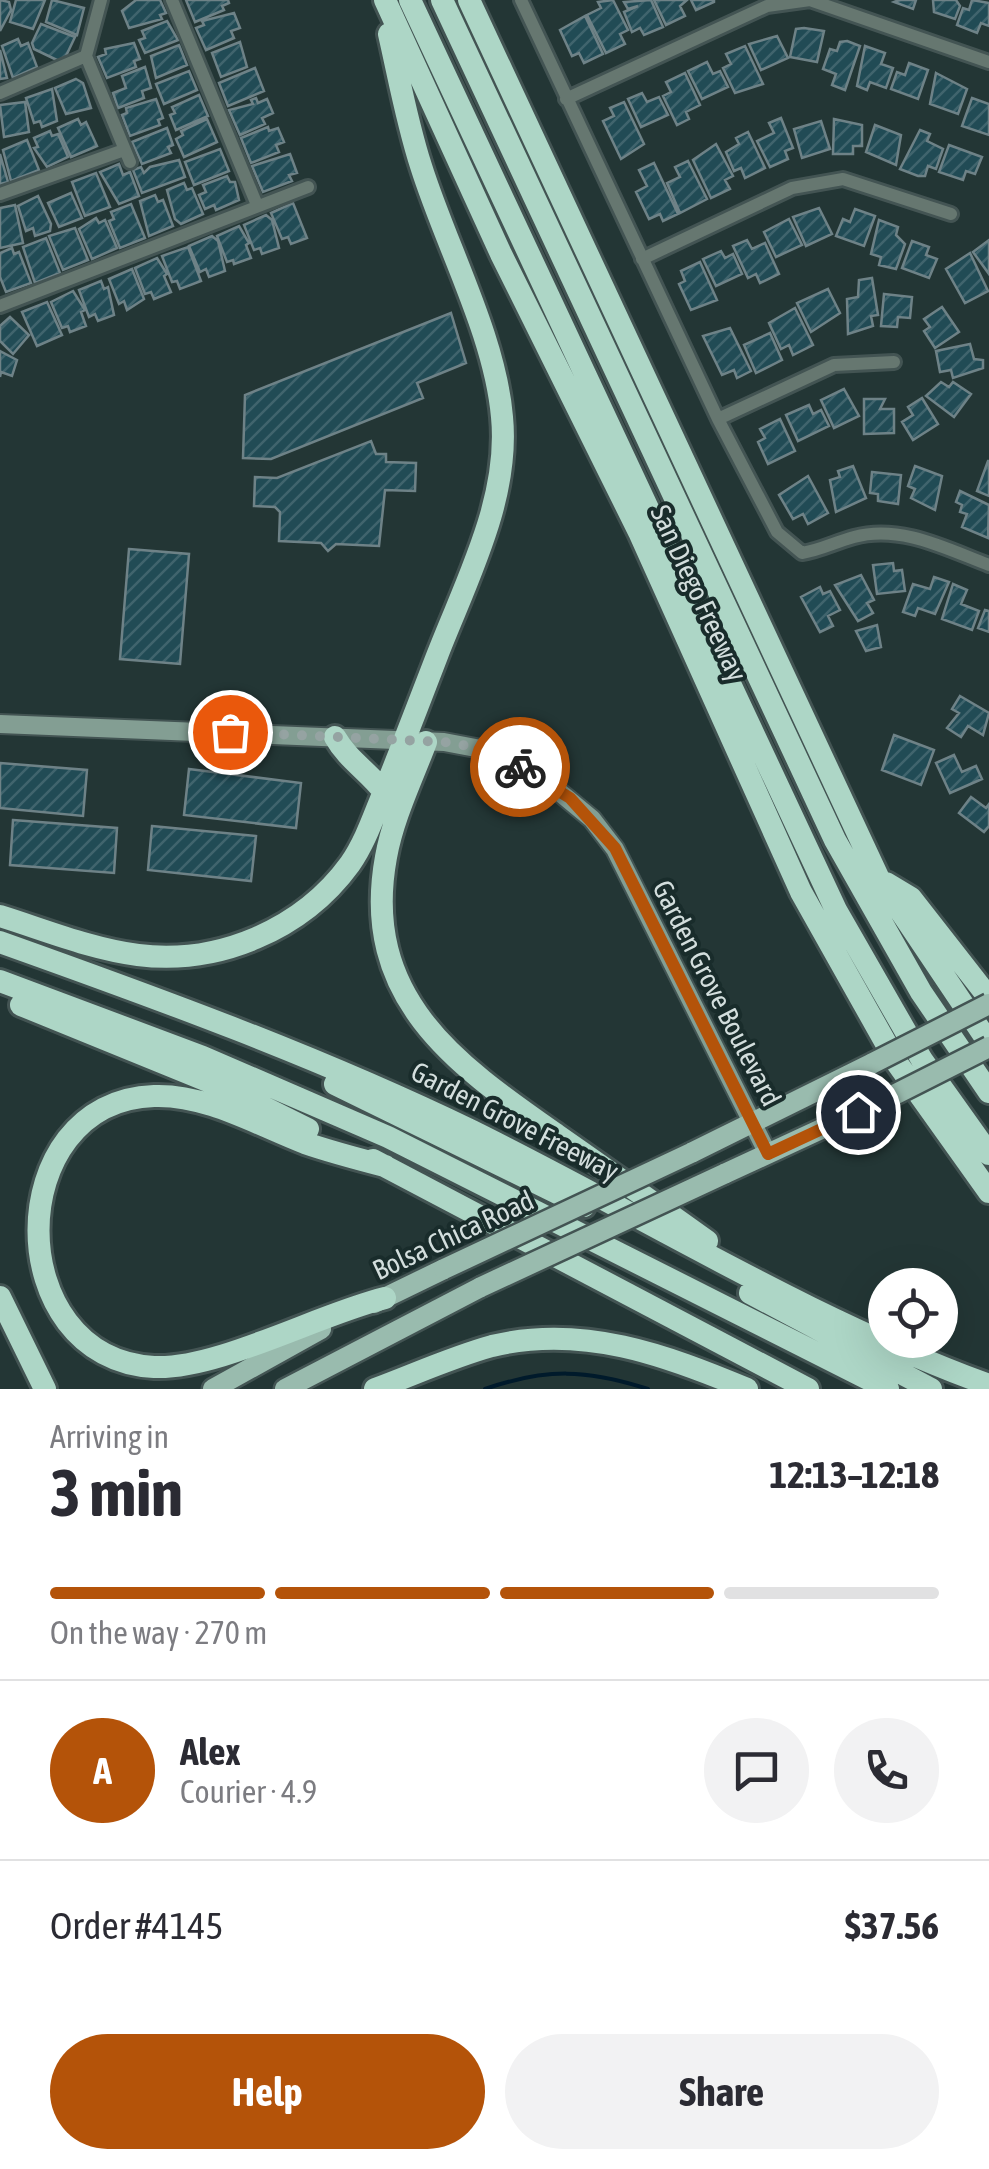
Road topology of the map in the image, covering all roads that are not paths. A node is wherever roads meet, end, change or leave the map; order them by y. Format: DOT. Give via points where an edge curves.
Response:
graph roads {
  1 [pos="101,0"];
  2 [pos="172,0"];
  3 [pos="383,0"];
  4 [pos="410,0"];
  5 [pos="442,0"];
  6 [pos="469,0"];
  7 [pos="521,0"];
  8 [pos="86,56"];
  9 [pos="989,62"];
  10 [pos="0,93"];
  11 [pos="566,98"];
  12 [pos="308,187"];
  13 [pos="0,194"];
  14 [pos="257,205"];
  15 [pos="950,214"];
  16 [pos="642,259"];
  17 [pos="0,306"];
  18 [pos="894,362"];
  19 [pos="718,418"];
  20 [pos="989,565"];
  21 [pos="0,724"];
  22 [pos="335,737"];
  23 [pos="415,742"];
  24 [pos="384,792"];
  25 [pos="879,879"];
  26 [pos="0,916"];
  27 [pos="0,942"];
  28 [pos="0,981"];
  29 [pos="0,996"];
  30 [pos="989,1001"];
  31 [pos="280,1045"];
  32 [pos="989,1045"];
  33 [pos="989,1092"];
  34 [pos="752,1124"];
  35 [pos="768,1154"];
  36 [pos="989,1154"];
  37 [pos="385,1166"];
  38 [pos="989,1192"];
  39 [pos="775,1288"];
  40 [pos="0,1298"];
  41 [pos="385,1298"];
  42 [pos="989,1385"];
  43 [pos="45,1389"];
  44 [pos="213,1389"];
  45 [pos="284,1389"];
  46 [pos="375,1389"];
  47 [pos="748,1389"];
  48 [pos="808,1389"];
  49 [pos="888,1389"];
  50 [pos="931,1389"];
  1 -- 8 [label="street"];
  2 -- 14 [label="street"];
  3 -- 23 [label="highway" via="420,164 496,379 502,416 492,509"];
  3 -- 38 [label="highway, San Diego Freeway" via="639,532 800,892 897,1063"];
  4 -- 36 [label="highway" via="836,910 922,1060"];
  5 -- 33 [label="highway" via="844,857 920,992"];
  6 -- 25 [label="highway, San Diego Freeway"];
  7 -- 11 [label="street"];
  8 -- 10 [label="street"];
  8 -- 13 [label="street" via="127,156"];
  9 -- 11 [label="street" via="810,0 767,6"];
  11 -- 16 [label="street"];
  12 -- 14 [label="street"];
  14 -- 17 [label="street"];
  15 -- 16 [label="street" via="843,179 792,188"];
  16 -- 19 [label="street"];
  18 -- 19 [label="street" via="834,364"];
  19 -- 20 [label="street" via="778,532 802,553 886,534"];
  21 -- 22 [label="main road, Garden Grove Boulevard"];
  22 -- 23 [label="main road, Garden Grove Boulevard"];
  22 -- 24 [label="highway" via="347,759"];
  23 -- 24 [label="highway"];
  23 -- 34 [label="main road, Garden Grove Boulevard" via="481,748 546,780 592,819 615,848"];
  23 -- 39 [label="highway" via="383,886 388,944 425,1028 467,1072"];
  24 -- 26 [label="highway" via="362,844 328,890 281,925 224,950 142,956"];
  25 -- 30 [label="highway" via="912,898"];
  25 -- 32 [label="highway, San Diego Freeway"];
  27 -- 31 [label="highway, Garden Grove Freeway"];
  28 -- 49 [label="highway" via="203,1057 388,1137"];
  29 -- 37 [label="highway" via="225,1088"];
  30 -- 34 [label="main road, Bolsa Chica Road, bridge"];
  31 -- 39 [label="highway, Garden Grove Freeway" via="484,1137"];
  31 -- 50 [label="highway" via="303,1069 508,1166"];
  32 -- 35 [label="main road, bridge"];
  34 -- 35 [label="main road, Garden Grove Boulevard"];
  34 -- 41 [label="main road, Bolsa Chica Road, bridge"];
  35 -- 45 [label="main road, bridge" via="481,1287"];
  37 -- 41 [label="highway" via="180,1098 136,1098 99,1110 60,1138 29,1194 24,1229 25,1260 48,1311 85,1344 123,1362 182,1367"];
  37 -- 48 [label="highway"];
  39 -- 42 [label="highway, Garden Grove Freeway" via="905,1353"];
  40 -- 43 [label="highway"];
  41 -- 44 [label="main road, Bolsa Chica Road"];
  46 -- 47 [label="highway" via="492,1346 578,1340 671,1357"];
}
